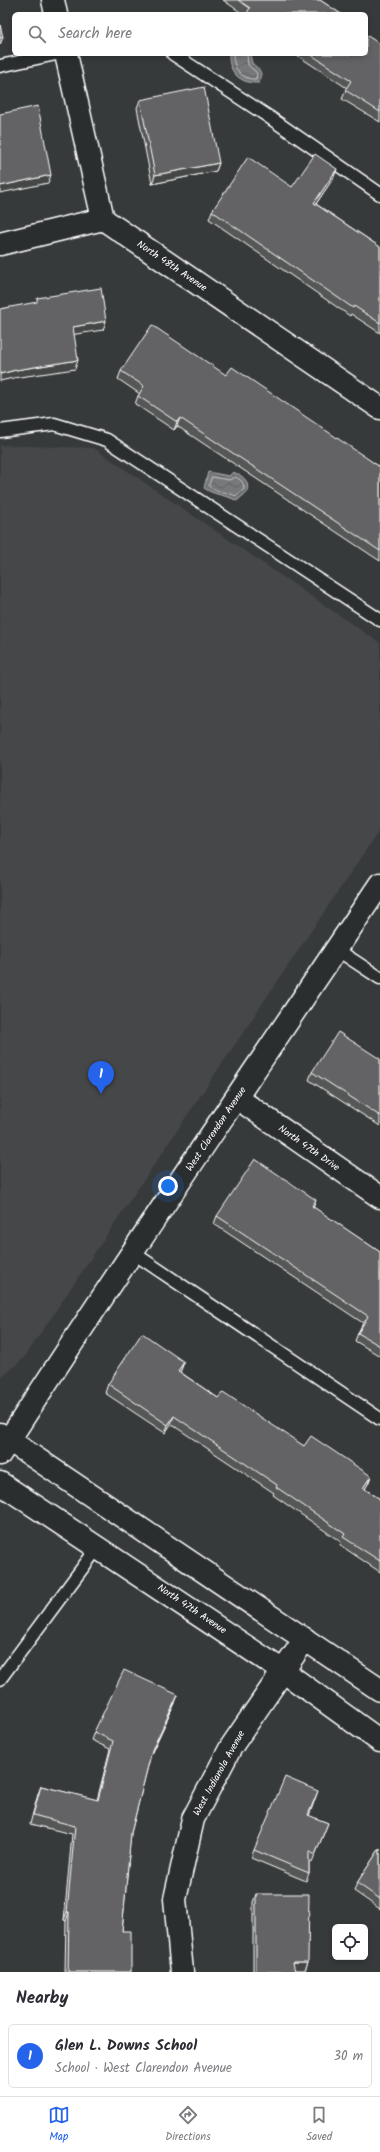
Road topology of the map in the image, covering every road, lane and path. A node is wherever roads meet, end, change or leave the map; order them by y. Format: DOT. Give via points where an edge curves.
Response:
graph roads {
  1 [pos="53,0"];
  2 [pos="56,12"];
  3 [pos="47,56"];
  4 [pos="66,56"];
  5 [pos="176,56"];
  6 [pos="0,66"];
  7 [pos="380,194"];
  8 [pos="103,219"];
  9 [pos="0,244"];
  10 [pos="380,408"];
  11 [pos="0,430"];
  12 [pos="380,620"];
  13 [pos="380,884"];
  14 [pos="336,949"];
  15 [pos="380,978"];
  16 [pos="237,1098"];
  17 [pos="380,1197"];
  18 [pos="132,1252"];
  19 [pos="380,1419"];
  20 [pos="3,1442"];
  21 [pos="0,1483"];
  22 [pos="98,1547"];
  23 [pos="305,1640"];
  24 [pos="283,1671"];
  25 [pos="0,1679"];
  26 [pos="379,1688"];
  27 [pos="380,1741"];
  28 [pos="182,1972"];
  1 -- 2 [label="street"];
  3 -- 6 [label="lane"];
  4 -- 8 [label="street"];
  5 -- 7 [label="lane"];
  8 -- 9 [label="street"];
  8 -- 10 [label="street, North 48th Avenue"];
  11 -- 12 [label="lane" via="54,424 107,440"];
  13 -- 14 [label="street, West Clarendon Avenue"];
  14 -- 15 [label="lane"];
  14 -- 16 [label="street, West Clarendon Avenue"];
  16 -- 17 [label="street, North 47th Drive"];
  16 -- 18 [label="street, West Clarendon Avenue"];
  18 -- 19 [label="lane"];
  18 -- 20 [label="street, West Clarendon Avenue"];
  20 -- 23 [label="street"];
  21 -- 22 [label="street, North 47th Avenue"];
  22 -- 24 [label="street, North 47th Avenue"];
  22 -- 25 [label="lane"];
  23 -- 24 [label="street, West Indianola Avenue"];
  23 -- 26 [label="street"];
  24 -- 27 [label="street, North 47th Avenue"];
  24 -- 28 [label="street, West Indianola Avenue" via="231,1747 193,1819 175,1899"];
}
